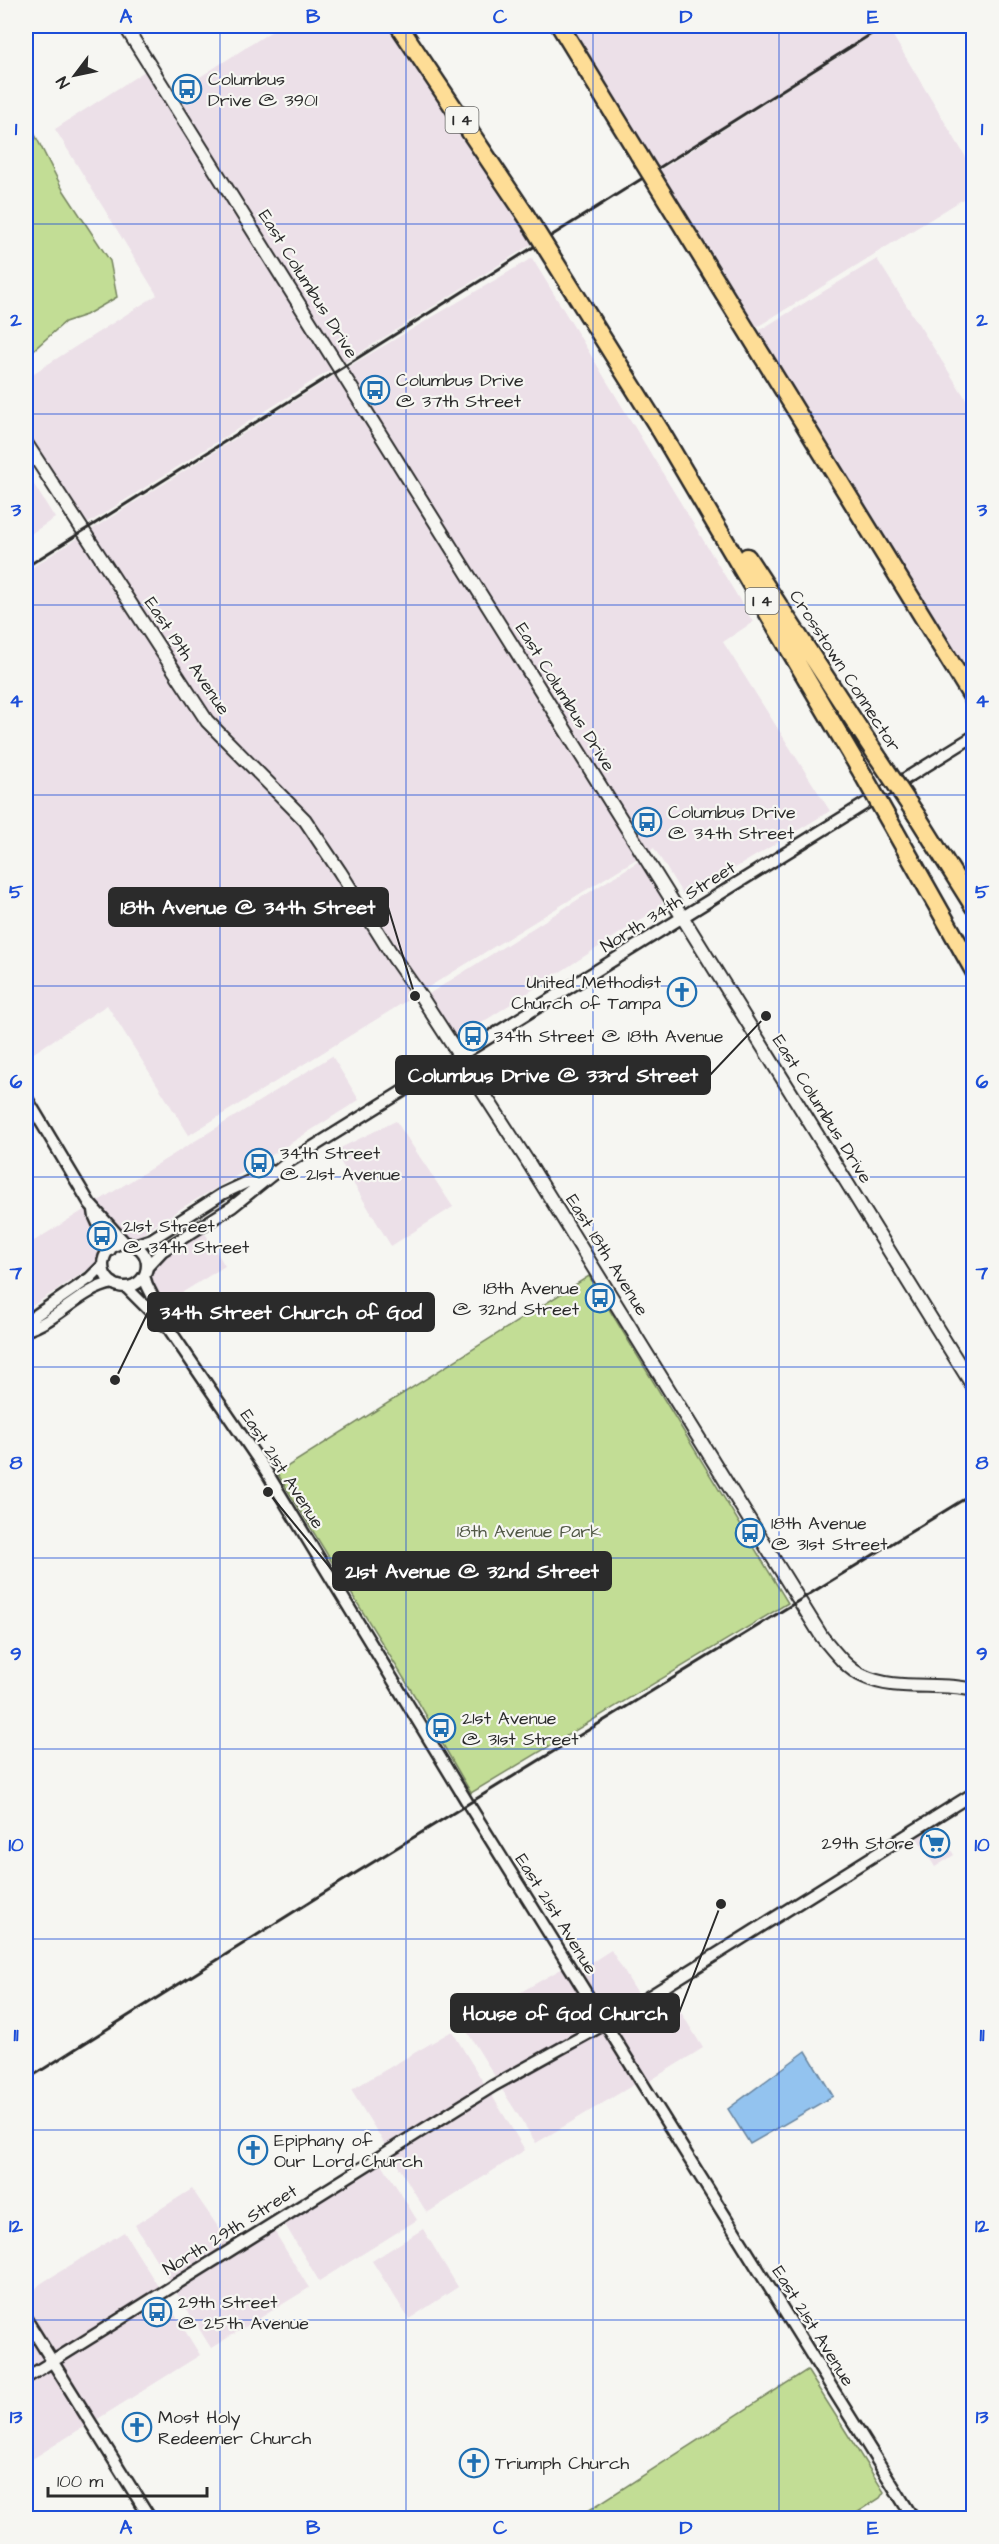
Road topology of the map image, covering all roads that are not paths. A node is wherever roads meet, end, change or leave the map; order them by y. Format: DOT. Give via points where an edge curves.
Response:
graph roads {
  1 [pos="125,26"];
  2 [pos="399,26"];
  3 [pos="560,26"];
  4 [pos="660,430"];
  5 [pos="26,443"];
  6 [pos="861,516"];
  7 [pos="974,678"];
  8 [pos="974,700"];
  9 [pos="974,736"];
  10 [pos="340,872"];
  11 [pos="974,907"];
  12 [pos="683,918"];
  13 [pos="974,971"];
  14 [pos="458,1055"];
  15 [pos="26,1096"];
  16 [pos="287,1163"];
  17 [pos="94,1210"];
  18 [pos="130,1244"];
  19 [pos="110,1250"];
  20 [pos="103,1265"];
  21 [pos="146,1272"];
  22 [pos="113,1283"];
  23 [pos="126,1287"];
  24 [pos="26,1322"];
  25 [pos="169,1329"];
  26 [pos="26,1330"];
  27 [pos="974,1388"];
  28 [pos="974,1690"];
  29 [pos="974,1792"];
  30 [pos="605,2024"];
  31 [pos="26,2319"];
  32 [pos="52,2361"];
  33 [pos="26,2378"];
  34 [pos="150,2518"];
  35 [pos="913,2518"];
  1 -- 12 [label="main road, East Columbus Drive"];
  2 -- 4 [label="highway, I 4, bridge" via="525,214"];
  3 -- 6 [label="highway, bridge"];
  4 -- 11 [label="highway, Crosstown Connector, bridge" via="760,575"];
  4 -- 13 [label="highway, I 4, bridge"];
  5 -- 10 [label="main road, East 19th Avenue" via="207,721 304,820"];
  6 -- 7 [label="highway"];
  6 -- 8 [label="highway"];
  9 -- 12 [label="street, North 34th Street"];
  10 -- 14 [label="main road, East 18th Avenue"];
  12 -- 14 [label="street, North 34th Street"];
  12 -- 27 [label="main road, East Columbus Drive"];
  14 -- 16 [label="street, North 34th Street"];
  14 -- 28 [label="main road, East 18th Avenue" via="822,1637 840,1659 862,1676 883,1682"];
  15 -- 17 [label="street"];
  16 -- 18 [label="street, North 34th Street" via="222,1194 152,1239"];
  16 -- 21 [label="street, North 34th Street" via="232,1208 162,1251"];
  17 -- 18 [label="street"];
  17 -- 19 [label="street"];
  18 -- 19 [label="street"];
  18 -- 21 [label="street" via="142,1252"];
  19 -- 20 [label="street"];
  20 -- 22 [label="street"];
  20 -- 24 [label="street"];
  21 -- 23 [label="street" via="134,1285"];
  21 -- 25 [label="street, East 21st Avenue" via="147,1286"];
  22 -- 23 [label="street"];
  22 -- 26 [label="street" via="96,1288 37,1327"];
  23 -- 25 [label="street, East 21st Avenue"];
  25 -- 30 [label="street, East 21st Avenue" via="266,1471"];
  29 -- 30 [label="street, North 29th Street"];
  30 -- 32 [label="street, North 29th Street" via="493,2086"];
  30 -- 35 [label="street, East 21st Avenue"];
  31 -- 32 [label="street"];
  32 -- 33 [label="street, North 29th Street"];
  32 -- 34 [label="street"];
}
